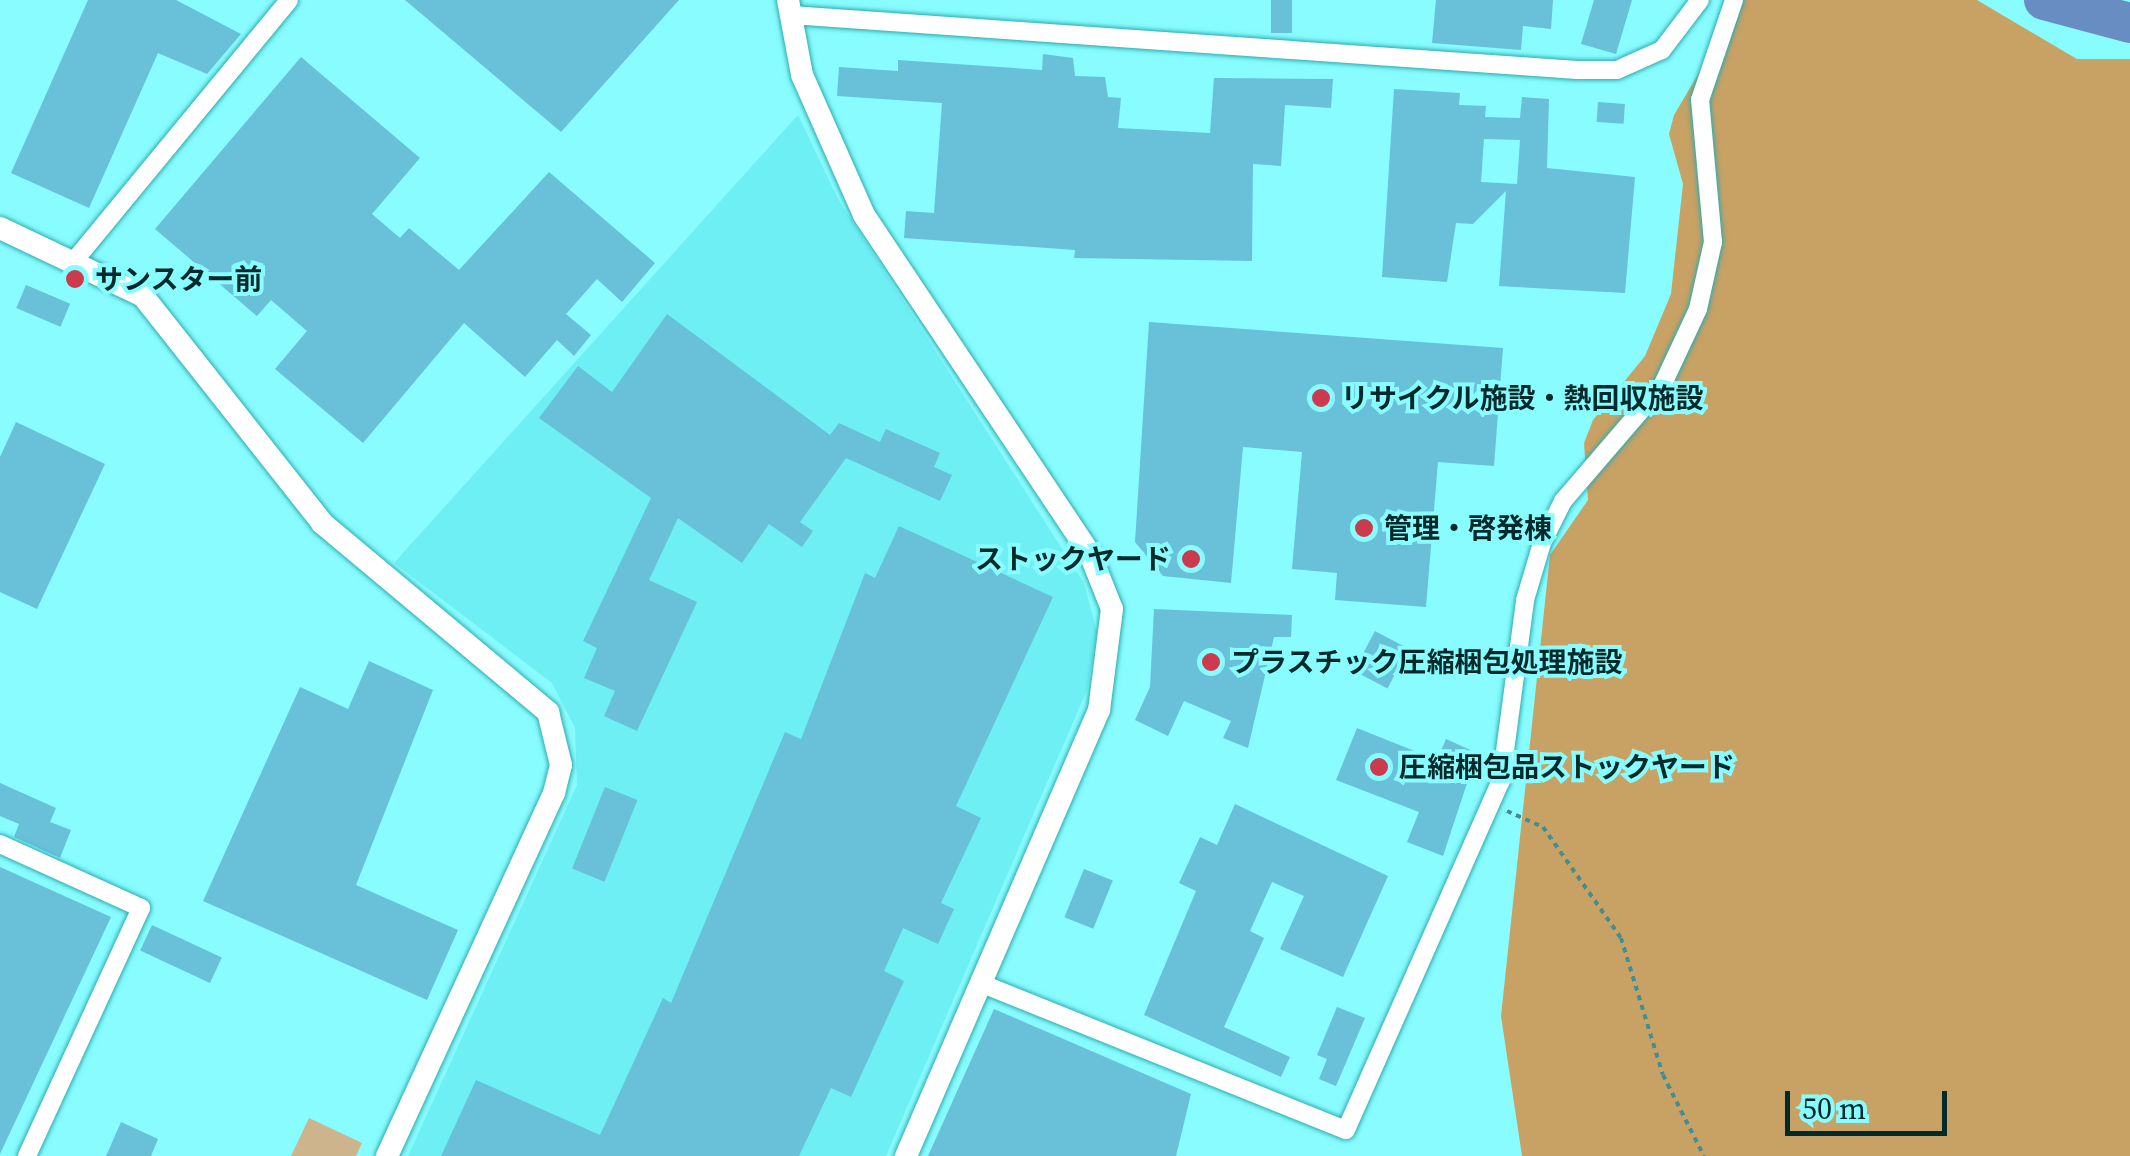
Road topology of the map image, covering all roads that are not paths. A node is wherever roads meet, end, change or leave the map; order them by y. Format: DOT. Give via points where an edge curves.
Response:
graph roads {
  1 [pos="290,0"];
  2 [pos="1700,0"];
  3 [pos="1734,0"];
  4 [pos="789,8"];
  5 [pos="0,228"];
  6 [pos="74,261"];
  7 [pos="0,844"];
  8 [pos="980,983"];
  9 [pos="27,1156"];
  10 [pos="386,1156"];
  11 [pos="906,1156"];
  1 -- 6 [label="street"];
  2 -- 4 [label="street" via="1662,50 1617,70"];
  3 -- 8 [label="street" via="1700,100 1714,242 1698,309 1662,386 1563,501 1542,542 1490,804 1346,1130"];
  4 -- 8 [label="street" via="802,75 864,215 1054,497 1109,596 1110,679"];
  5 -- 6 [label="street"];
  6 -- 10 [label="street" via="142,296 322,523 534,698 557,734 554,793"];
  7 -- 9 [label="street" via="140,908"];
  8 -- 11 [label="street"];
}
